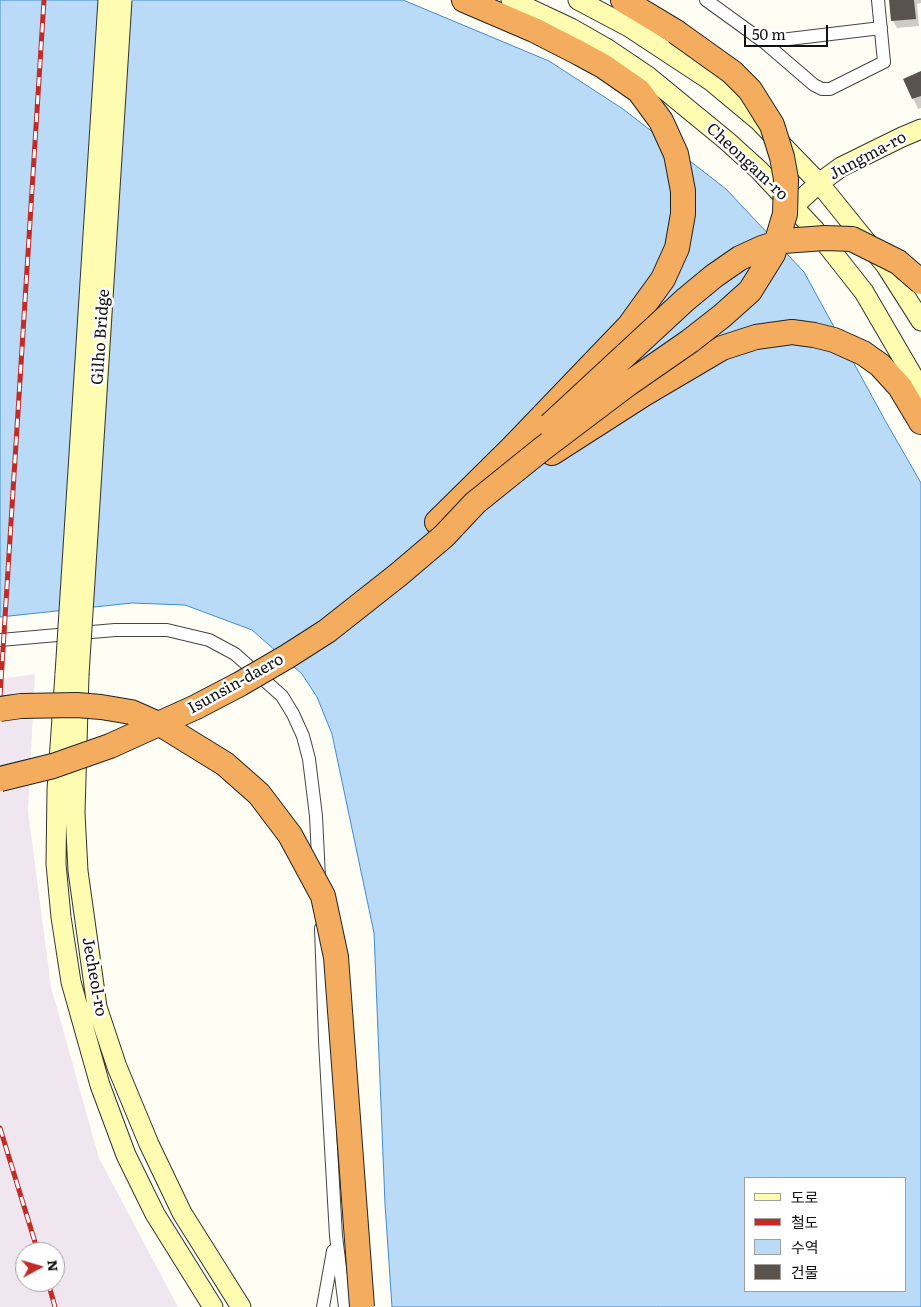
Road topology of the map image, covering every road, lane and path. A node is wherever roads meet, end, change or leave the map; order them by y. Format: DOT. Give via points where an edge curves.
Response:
graph roads {
  1 [pos="108,0"];
  2 [pos="122,0"];
  3 [pos="464,0"];
  4 [pos="511,0"];
  5 [pos="578,0"];
  6 [pos="623,0"];
  7 [pos="706,0"];
  8 [pos="878,0"];
  9 [pos="881,28"];
  10 [pos="764,42"];
  11 [pos="921,130"];
  12 [pos="819,183"];
  13 [pos="794,206"];
  14 [pos="921,282"];
  15 [pos="921,321"];
  16 [pos="919,407"];
  17 [pos="440,529"];
  18 [pos="0,640"];
  19 [pos="72,674"];
  20 [pos="0,709"];
  21 [pos="0,764"];
  22 [pos="0,779"];
  23 [pos="336,1236"];
  24 [pos="223,1278"];
  25 [pos="348,1305"];
  26 [pos="213,1307"];
  27 [pos="241,1307"];
  28 [pos="249,1307"];
  29 [pos="323,1307"];
  1 -- 19 [label="main road, Gilho Bridge, bridge"];
  2 -- 19 [label="main road, Gilho Bridge, bridge"];
  3 -- 17 [label="highway" via="603,66 639,92 661,121 676,154 683,190 683,214 677,248 663,279 629,326"];
  4 -- 13 [label="main road, Cheongam-ro" via="571,28 649,77 727,141"];
  5 -- 12 [label="main road" via="629,27 711,81 759,121"];
  6 -- 17 [label="highway, bridge" via="676,32 732,72 750,90 772,125 786,179 785,214 773,254 750,291 722,316"];
  7 -- 10 [label="street"];
  8 -- 9 [label="street"];
  9 -- 10 [label="street"];
  9 -- 10 [label="street" via="884,62 830,89 814,85"];
  11 -- 12 [label="main road, Jungma-ro" via="902,136 841,167"];
  12 -- 13 [label="main road, Jungma-ro"];
  12 -- 15 [label="main road" via="886,266"];
  13 -- 16 [label="main road, Cheongam-ro" via="864,292"];
  14 -- 17 [label="highway, bridge" via="898,262 852,239 783,241 740,258 686,300"];
  16 -- 17 [label="highway, bridge" via="880,365 834,340 792,332 756,337 722,348 644,394"];
  17 -- 21 [label="highway, Isunsin-daero" via="388,564 312,623 180,699 106,732 43,754"];
  17 -- 22 [label="highway, Isunsin-daero, bridge" via="398,575 327,631 240,684 110,746 53,766"];
  18 -- 23 [label="street" via="115,630 167,630 209,640 235,654 268,682 293,714 309,759 316,816"];
  19 -- 24 [label="main road, Jecheol-ro" via="78,871 97,1007 117,1067 158,1161 182,1212"];
  19 -- 26 [label="main road, Jecheol-ro" via="57,790 56,864 60,916 71,982 100,1085 126,1155 155,1214"];
  20 -- 25 [label="highway, bridge" via="77,705 131,712 165,727 225,764 259,794 290,835 323,896 336,957"];
  23 -- 25 [label="street"];
  23 -- 29 [label="street"];
  24 -- 27 [label="main road, Jecheol-ro"];
  24 -- 28 [label="street" via="237,1298"];
}
